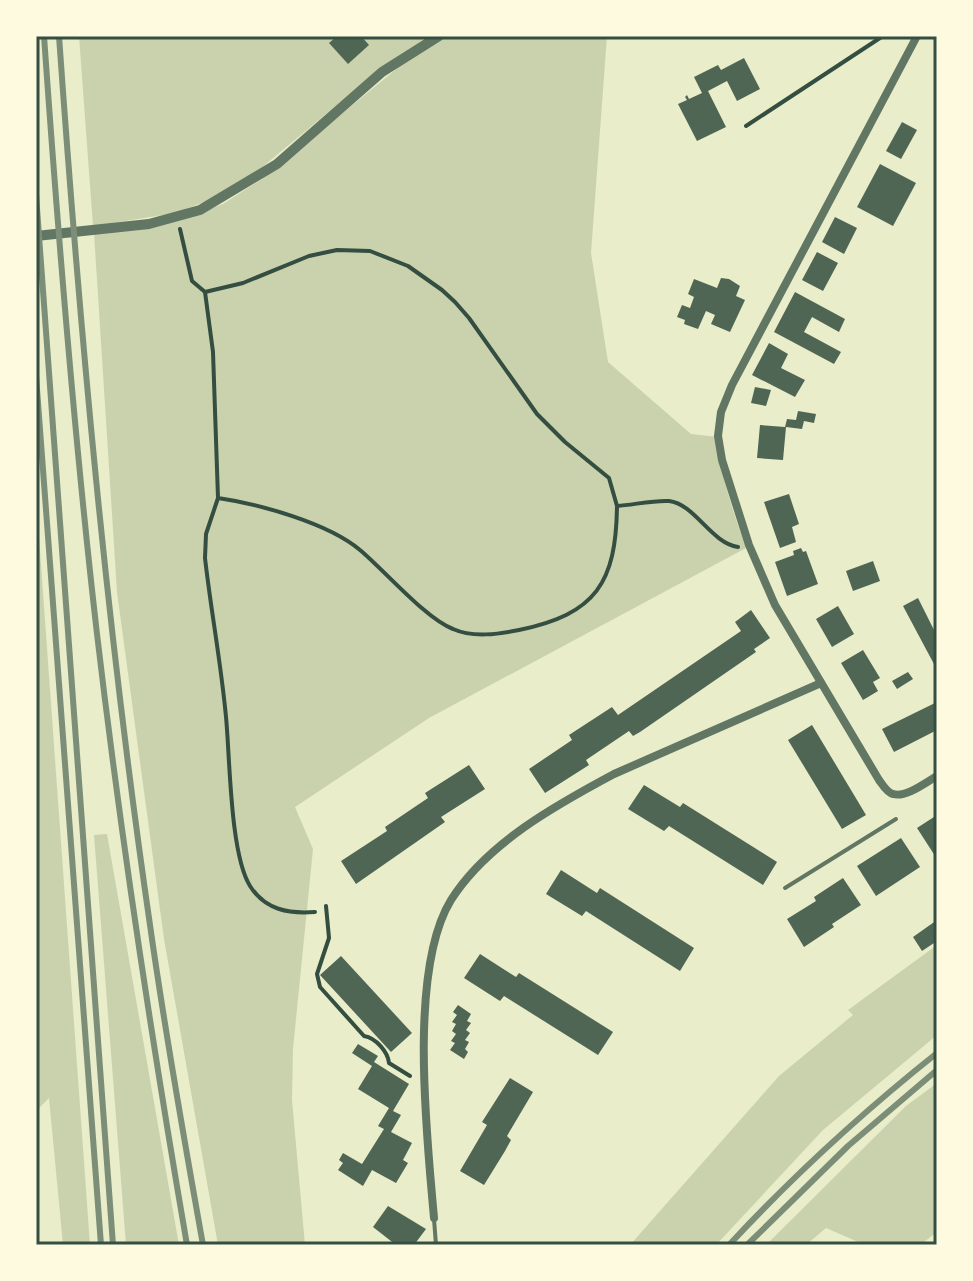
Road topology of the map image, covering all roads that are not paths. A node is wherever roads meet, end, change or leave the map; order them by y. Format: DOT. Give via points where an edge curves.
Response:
graph roads {
  1 [pos="439,36"];
  2 [pos="917,36"];
  3 [pos="36,236"];
  4 [pos="821,683"];
  5 [pos="937,776"];
  6 [pos="896,819"];
  7 [pos="785,888"];
  8 [pos="434,1218"];
  9 [pos="436,1245"];
  1 -- 3 [label="street" via="382,72 259,177 200,210 125,227"];
  2 -- 4 [label="street" via="721,412 720,449 749,545 775,605"];
  4 -- 5 [label="street" via="879,780 893,794"];
  4 -- 8 [label="street" via="614,774 527,827 481,864 451,900 436,936 427,1006 424,1083"];
  6 -- 7 [label="lane"];
  8 -- 9 [label="lane"];
}
